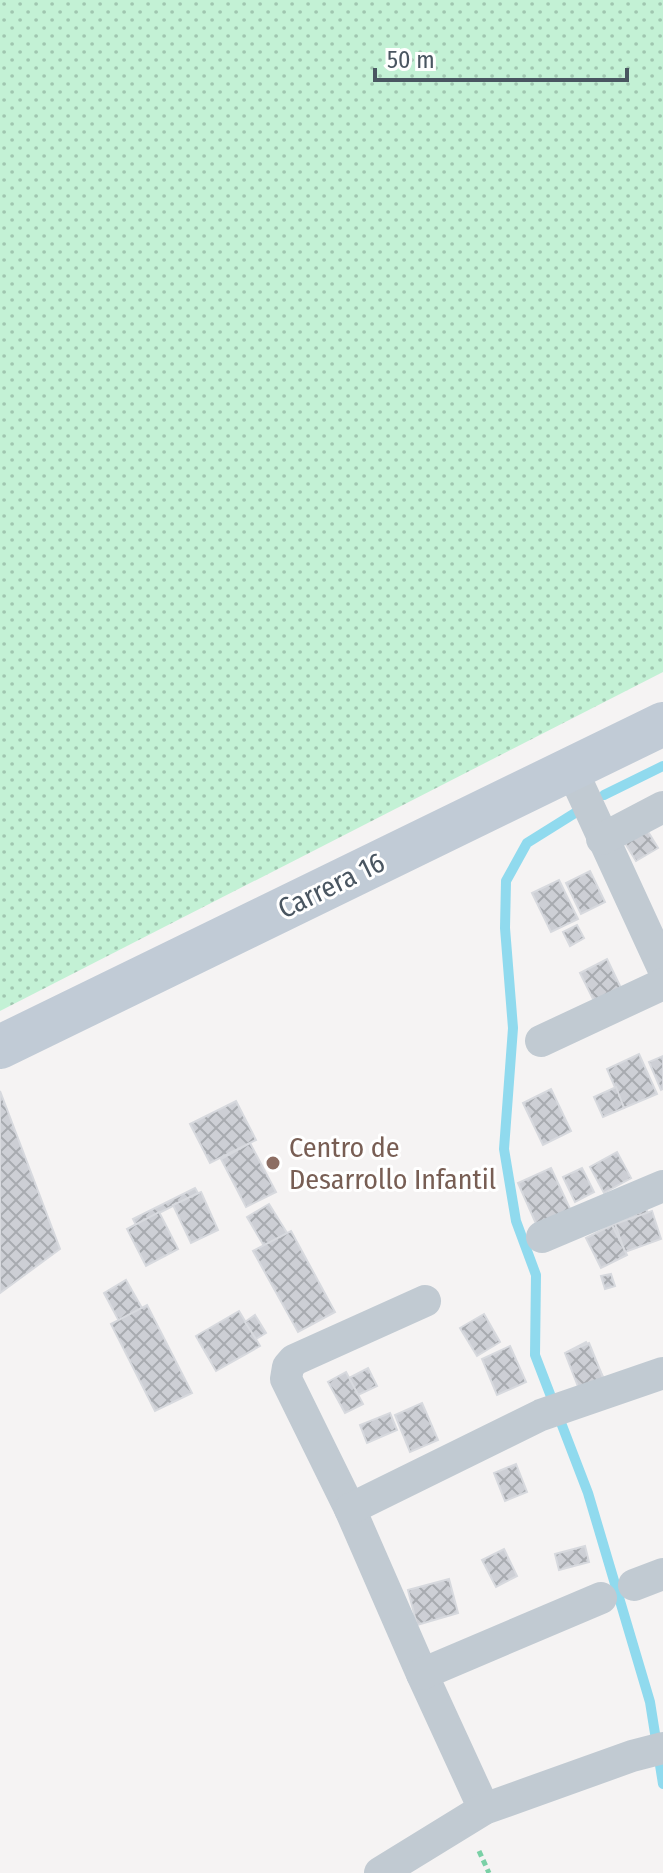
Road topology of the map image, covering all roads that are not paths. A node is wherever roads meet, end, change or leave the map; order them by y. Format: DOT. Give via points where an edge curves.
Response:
graph roads {
  1 [pos="663,724"];
  2 [pos="571,768"];
  3 [pos="663,807"];
  4 [pos="602,839"];
  5 [pos="663,968"];
  6 [pos="663,984"];
  7 [pos="541,1041"];
  8 [pos="0,1047"];
  9 [pos="663,1186"];
  10 [pos="542,1237"];
  11 [pos="425,1301"];
  12 [pos="663,1373"];
  13 [pos="350,1509"];
  14 [pos="601,1598"];
  15 [pos="422,1674"];
  16 [pos="663,1748"];
  17 [pos="484,1809"];
  18 [pos="380,1873"];
  1 -- 2 [label="main road, Carrera 16"];
  2 -- 4 [label="street"];
  2 -- 8 [label="main road, Carrera 16"];
  3 -- 4 [label="street"];
  4 -- 5 [label="street"];
  6 -- 7 [label="street"];
  9 -- 10 [label="street"];
  11 -- 13 [label="street" via="288,1367 287,1384"];
  12 -- 13 [label="street" via="541,1415"];
  13 -- 15 [label="street"];
  14 -- 15 [label="street"];
  15 -- 17 [label="street"];
  16 -- 17 [label="street"];
  17 -- 18 [label="street"];
}
